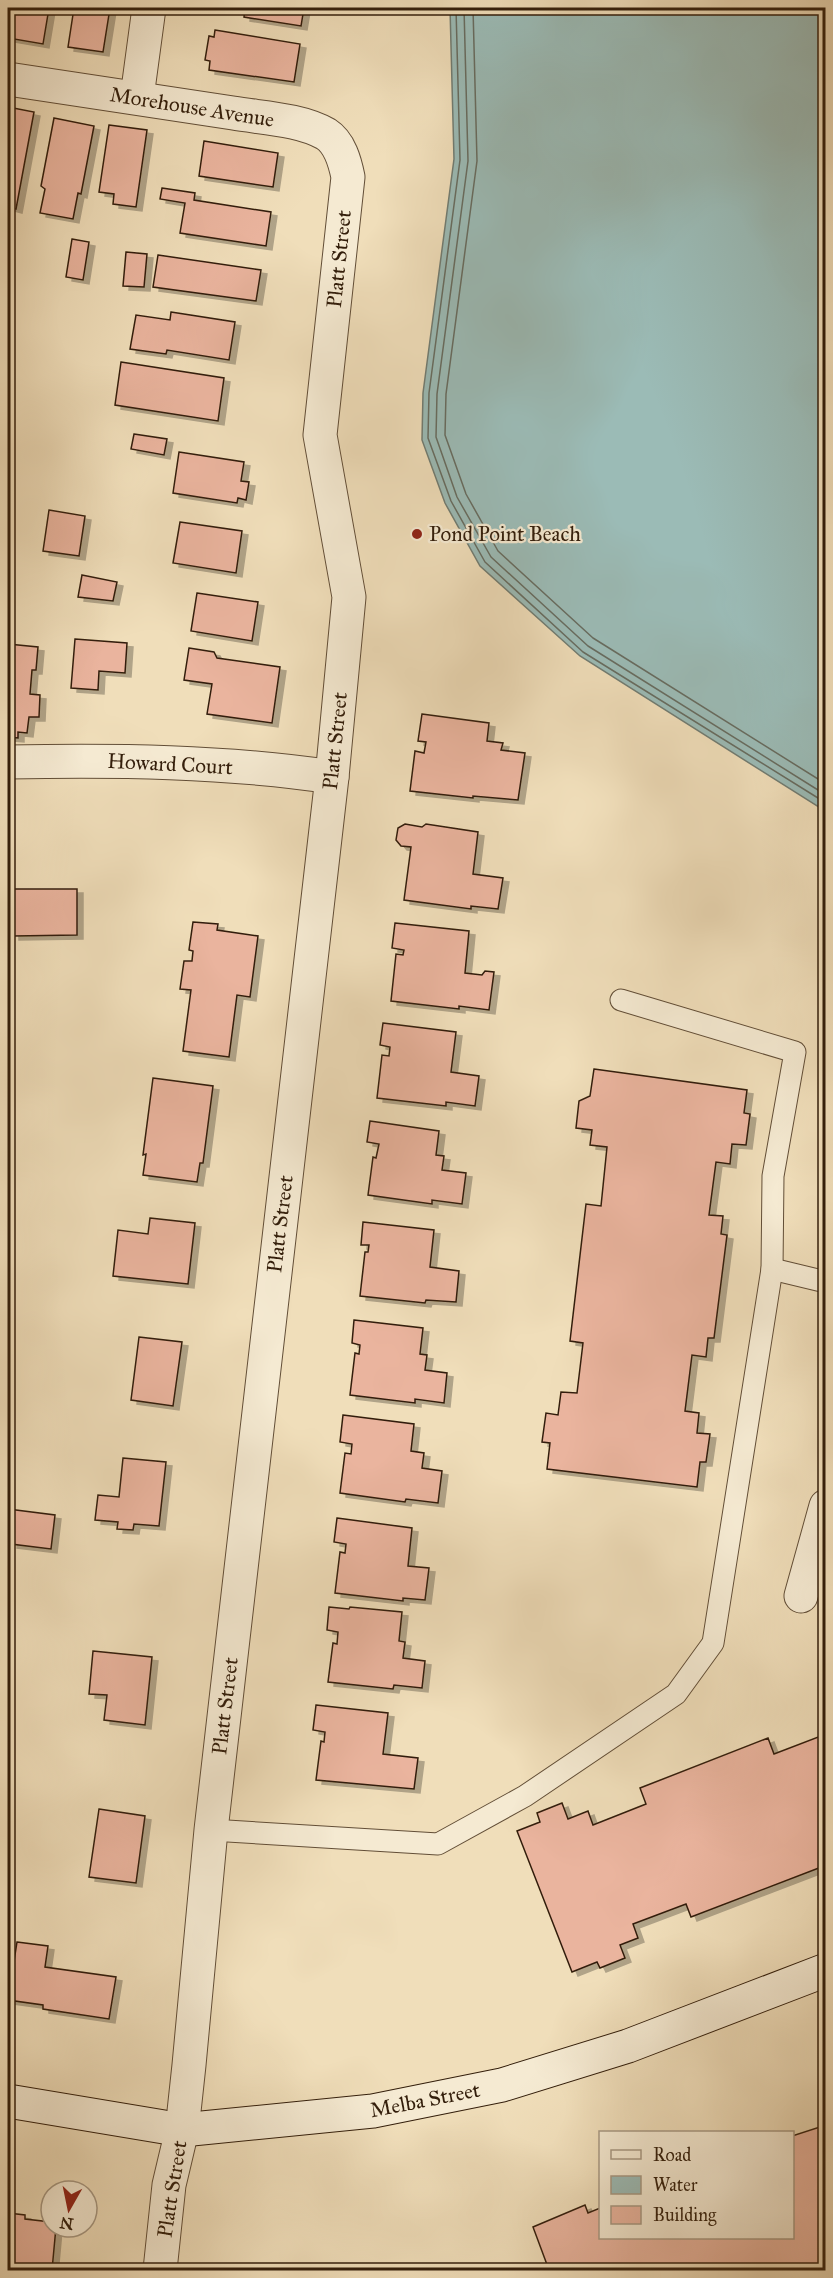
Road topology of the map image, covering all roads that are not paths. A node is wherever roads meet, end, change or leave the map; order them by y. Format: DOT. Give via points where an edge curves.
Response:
graph roads {
  1 [pos="149,8"];
  2 [pos="8,79"];
  3 [pos="137,97"];
  4 [pos="348,177"];
  5 [pos="8,762"];
  6 [pos="332,777"];
  7 [pos="621,1000"];
  8 [pos="772,1269"];
  9 [pos="825,1282"];
  10 [pos="825,1506"];
  11 [pos="801,1596"];
  12 [pos="210,1830"];
  13 [pos="825,1970"];
  14 [pos="8,2101"];
  15 [pos="182,2130"];
  16 [pos="160,2271"];
  1 -- 3 [label="street"];
  2 -- 3 [label="street, Morehouse Avenue"];
  3 -- 4 [label="street, Morehouse Avenue" via="310,128 327,135 338,147"];
  4 -- 6 [label="street, Platt Street" via="320,435 349,597"];
  5 -- 6 [label="street, Howard Court" via="110,760 288,770"];
  6 -- 12 [label="street, Platt Street"];
  7 -- 8 [label="lane" via="795,1052 773,1176"];
  8 -- 9 [label="lane"];
  8 -- 12 [label="lane" via="713,1643 676,1694 525,1796 438,1844"];
  10 -- 11 [label="street"];
  12 -- 15 [label="street, Platt Street"];
  13 -- 15 [label="street, Melba Street" via="628,2046 502,2085 373,2111"];
  14 -- 15 [label="street, Melba Street"];
  15 -- 16 [label="street, Platt Street" via="170,2185"];
}
